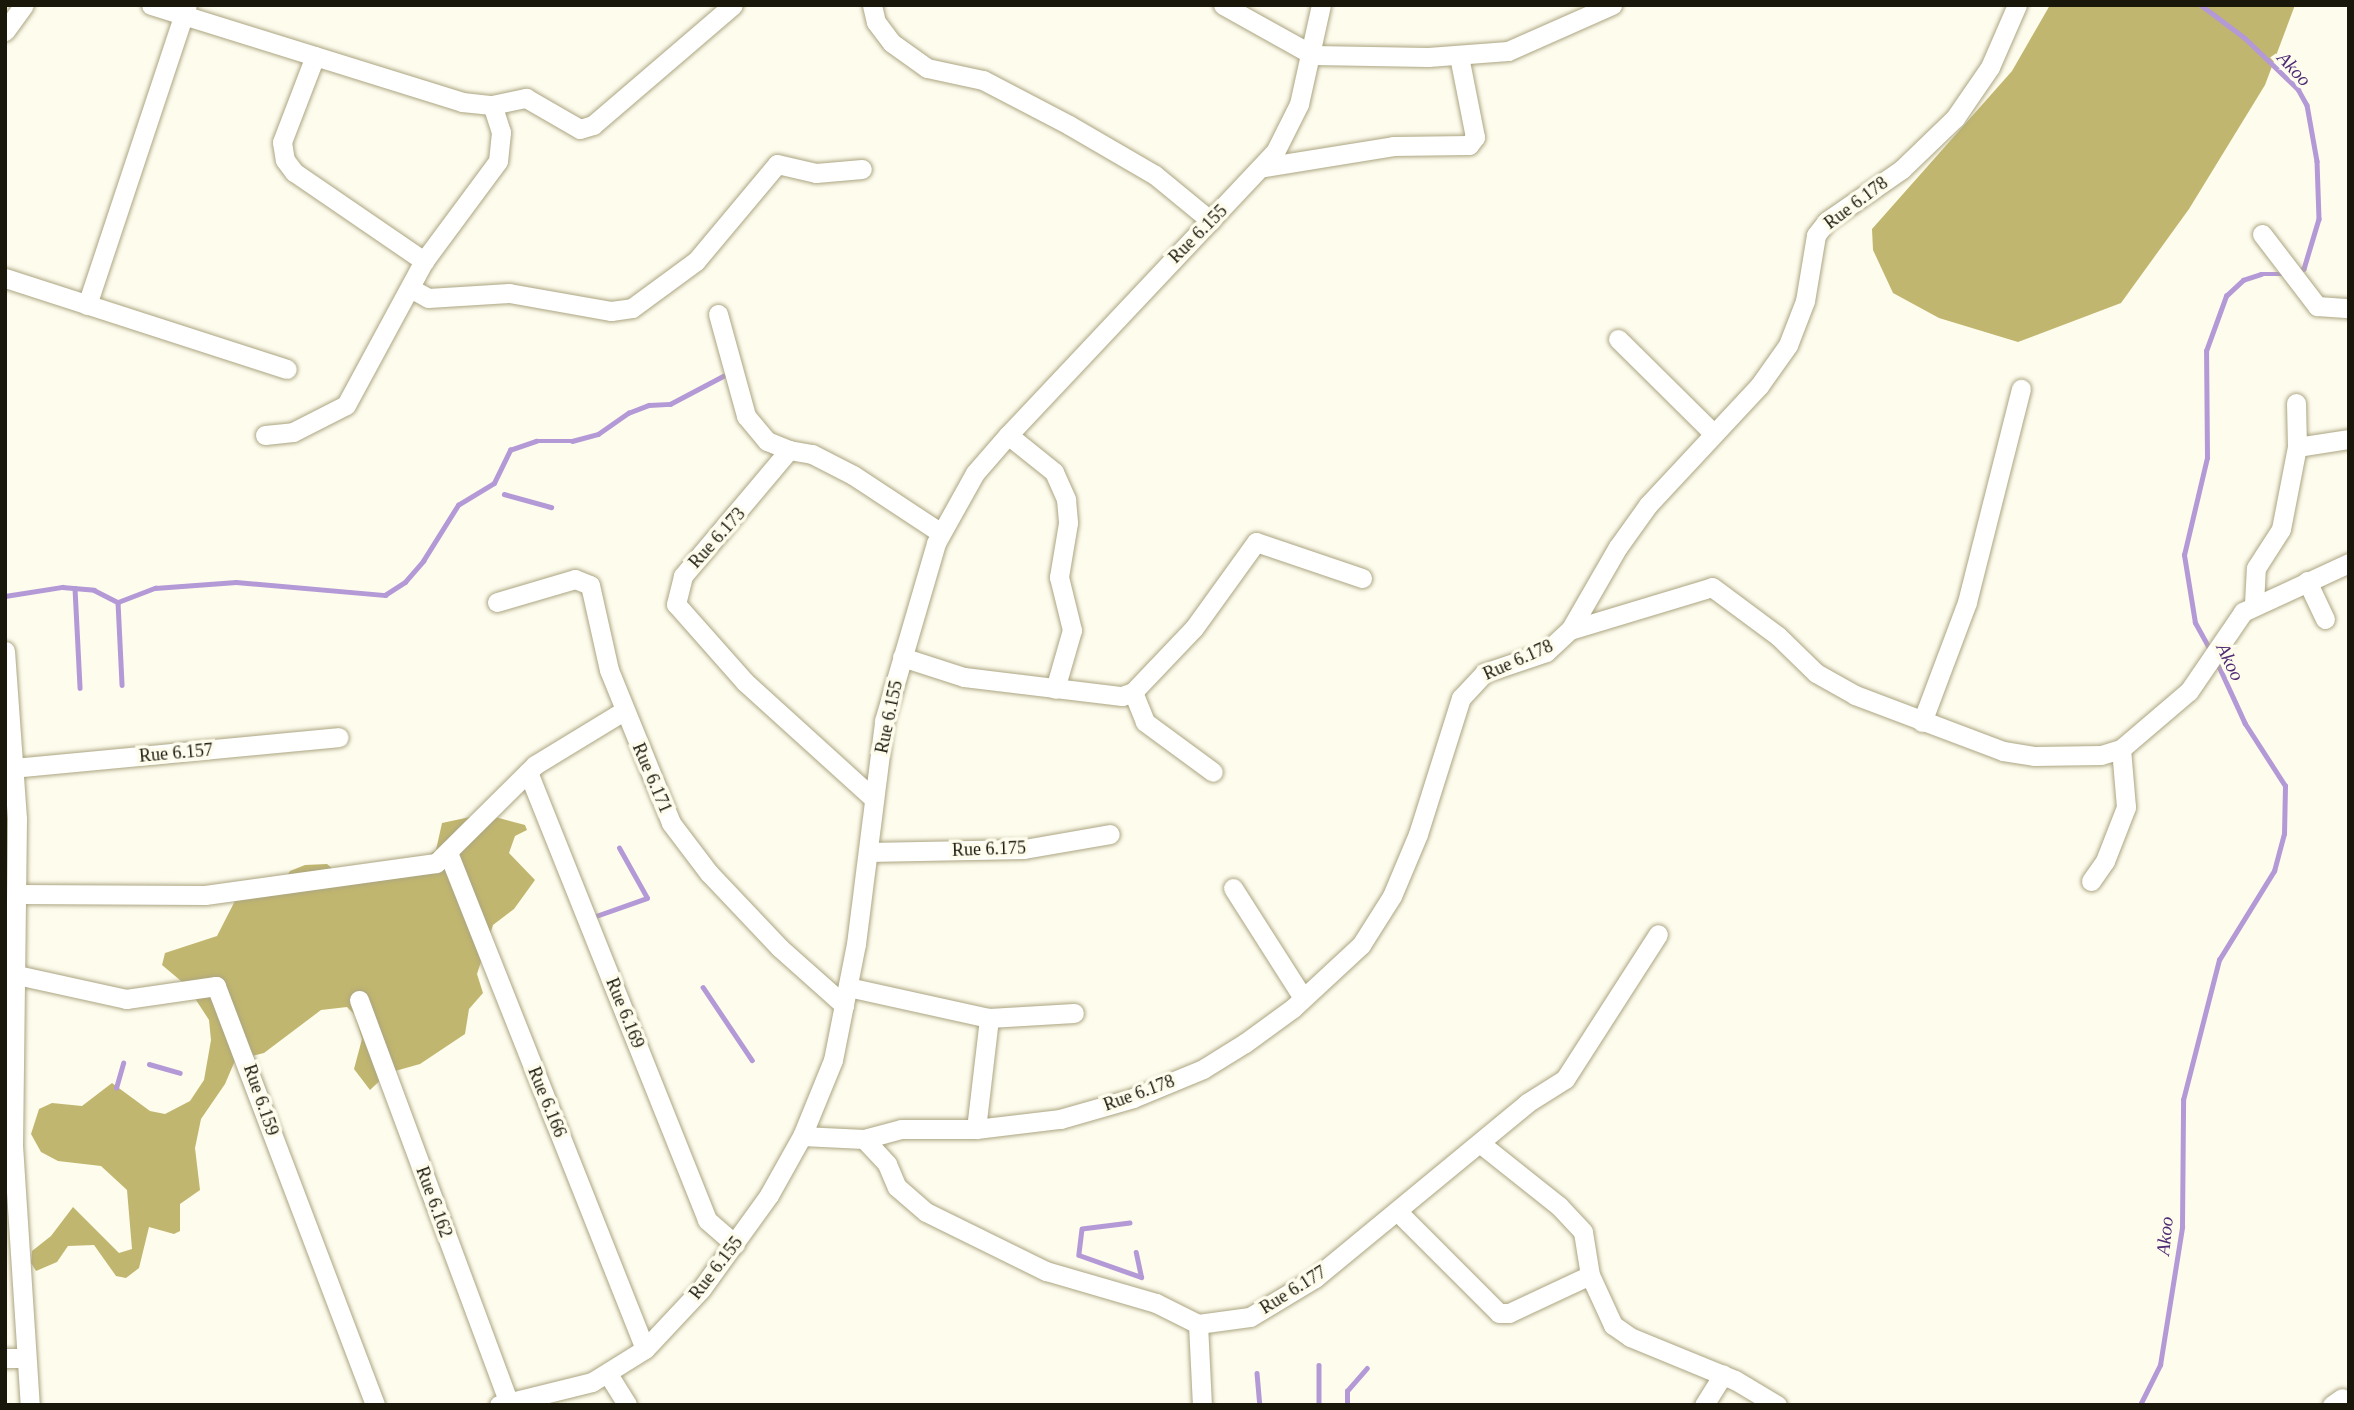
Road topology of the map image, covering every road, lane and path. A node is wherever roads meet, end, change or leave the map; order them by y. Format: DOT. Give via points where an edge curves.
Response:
graph roads {
  1 [pos="24,5"];
  2 [pos="151,5"];
  3 [pos="733,5"];
  4 [pos="872,5"];
  5 [pos="1223,5"];
  6 [pos="1321,5"];
  7 [pos="1612,5"];
  8 [pos="2017,5"];
  9 [pos="186,10"];
  10 [pos="5,31"];
  11 [pos="1313,55"];
  12 [pos="315,56"];
  13 [pos="1459,56"];
  14 [pos="492,105"];
  15 [pos="1264,167"];
  16 [pos="862,169"];
  17 [pos="1211,221"];
  18 [pos="2262,234"];
  19 [pos="424,261"];
  20 [pos="5,278"];
  21 [pos="412,289"];
  22 [pos="87,305"];
  23 [pos="2349,308"];
  24 [pos="718,314"];
  25 [pos="1618,339"];
  26 [pos="287,369"];
  27 [pos="2021,389"];
  28 [pos="2296,403"];
  29 [pos="1713,432"];
  30 [pos="265,435"];
  31 [pos="1008,436"];
  32 [pos="2349,439"];
  33 [pos="2298,447"];
  34 [pos="789,450"];
  35 [pos="941,533"];
  36 [pos="2349,564"];
  37 [pos="1362,578"];
  38 [pos="2308,581"];
  39 [pos="497,602"];
  40 [pos="2254,604"];
  41 [pos="2325,619"];
  42 [pos="1570,630"];
  43 [pos="5,651"];
  44 [pos="902,657"];
  45 [pos="1055,689"];
  46 [pos="1133,692"];
  47 [pos="625,710"];
  48 [pos="1922,722"];
  49 [pos="339,737"];
  50 [pos="2121,750"];
  51 [pos="12,768"];
  52 [pos="528,772"];
  53 [pos="1213,772"];
  54 [pos="874,799"];
  55 [pos="11,820"];
  56 [pos="1110,834"];
  57 [pos="868,852"];
  58 [pos="449,855"];
  59 [pos="2091,881"];
  60 [pos="1233,888"];
  61 [pos="17,894"];
  62 [pos="1658,934"];
  63 [pos="17,975"];
  64 [pos="846,996"];
  65 [pos="1303,998"];
  66 [pos="359,1000"];
  67 [pos="1074,1013"];
  68 [pos="989,1018"];
  69 [pos="976,1129"];
  70 [pos="802,1136"];
  71 [pos="864,1139"];
  72 [pos="1480,1144"];
  73 [pos="1398,1212"];
  74 [pos="735,1244"];
  75 [pos="1590,1275"];
  76 [pos="1198,1324"];
  77 [pos="645,1349"];
  78 [pos="15,1358"];
  79 [pos="608,1374"];
  80 [pos="1723,1375"];
  81 [pos="549,1400"];
  82 [pos="504,1404"];
  83 [pos="30,1405"];
  84 [pos="375,1405"];
  85 [pos="627,1405"];
  86 [pos="1202,1405"];
  87 [pos="1704,1405"];
  88 [pos="1777,1405"];
  1 -- 10 [label="street"];
  2 -- 9 [label="street"];
  3 -- 14 [label="street" via="593,125 566,124 526,98"];
  4 -- 17 [label="street" via="876,22 892,43 927,68 983,80 1069,125 1155,175"];
  5 -- 11 [label="street"];
  6 -- 11 [label="street, Rue 6.155"];
  7 -- 13 [label="street" via="1508,51"];
  8 -- 29 [label="street, Rue 6.178" via="1990,67 1955,118 1902,169 1827,221 1816,235 1805,300 1788,345 1759,386"];
  9 -- 12 [label="street"];
  9 -- 22 [label="street"];
  11 -- 13 [label="street"];
  11 -- 15 [label="street, Rue 6.155" via="1287,135"];
  12 -- 14 [label="street" via="463,102"];
  12 -- 19 [label="street" via="282,142 285,160 313,185"];
  13 -- 15 [label="street" via="1475,137 1469,145 1393,146"];
  14 -- 19 [label="street" via="501,132 498,161"];
  15 -- 17 [label="street, Rue 6.155"];
  16 -- 21 [label="street" via="816,173 777,164 696,261 632,308 611,311 509,293 445,300"];
  17 -- 31 [label="street, Rue 6.155"];
  18 -- 23 [label="street" via="2317,306"];
  19 -- 21 [label="street"];
  20 -- 22 [label="street"];
  21 -- 30 [label="street" via="346,405 293,432"];
  22 -- 26 [label="street"];
  24 -- 34 [label="street" via="747,416 767,441"];
  25 -- 29 [label="street"];
  27 -- 48 [label="street" via="1966,602"];
  28 -- 33 [label="street"];
  29 -- 42 [label="street, Rue 6.178" via="1618,547"];
  31 -- 35 [label="street, Rue 6.155" via="975,473"];
  31 -- 45 [label="street" via="1054,472 1064,491 1068,523 1059,577 1072,630"];
  32 -- 33 [label="street"];
  33 -- 40 [label="street" via="2281,529 2256,568"];
  34 -- 35 [label="street" via="811,454 853,474"];
  34 -- 54 [label="street, Rue 6.173" via="683,576 676,604 745,681"];
  35 -- 44 [label="street, Rue 6.155" via="922,579"];
  36 -- 38 [label="street"];
  37 -- 46 [label="street" via="1256,542 1194,628"];
  38 -- 40 [label="street"];
  38 -- 41 [label="street"];
  39 -- 47 [label="street, Rue 6.171" via="575,579 590,584 609,670"];
  40 -- 50 [label="street" via="2243,611 2189,691"];
  42 -- 48 [label="street" via="1712,587 1834,685"];
  42 -- 65 [label="street, Rue 6.178" via="1546,652 1484,673 1473,682 1449,727 1428,809 1378,923 1361,945"];
  43 -- 51 [label="street"];
  44 -- 45 [label="street" via="964,677"];
  44 -- 54 [label="street, Rue 6.155" via="884,721"];
  45 -- 46 [label="street" via="1109,695"];
  46 -- 53 [label="street" via="1144,723"];
  47 -- 52 [label="street"];
  47 -- 64 [label="street, Rue 6.171" via="653,785 678,833 780,948"];
  48 -- 50 [label="street" via="2003,751 2034,756 2101,755"];
  49 -- 51 [label="street, Rue 6.157"];
  50 -- 59 [label="street" via="2126,807 2105,861"];
  51 -- 55 [label="street"];
  52 -- 58 [label="street"];
  52 -- 74 [label="street, Rue 6.169" via="707,1220"];
  54 -- 57 [label="street, Rue 6.155"];
  55 -- 61 [label="street"];
  56 -- 57 [label="street, Rue 6.175" via="1024,849"];
  57 -- 64 [label="street, Rue 6.155"];
  58 -- 61 [label="street" via="424,866 205,895"];
  58 -- 77 [label="street, Rue 6.166"];
  60 -- 65 [label="street"];
  61 -- 63 [label="street"];
  62 -- 72 [label="street, Rue 6.177" via="1566,1079 1527,1103"];
  63 -- 78 [label="street"];
  63 -- 84 [label="street, Rue 6.159" via="126,999 216,986"];
  64 -- 68 [label="street"];
  64 -- 70 [label="street, Rue 6.155" via="833,1060"];
  65 -- 69 [label="street, Rue 6.178" via="1203,1069 1133,1098 1060,1119"];
  66 -- 82 [label="street, Rue 6.162"];
  67 -- 68 [label="street"];
  68 -- 69 [label="street"];
  69 -- 71 [label="street, Rue 6.178" via="901,1129"];
  70 -- 71 [label="street"];
  70 -- 74 [label="street, Rue 6.155"];
  71 -- 76 [label="street" via="887,1164 897,1187 926,1212 1046,1271 1156,1303"];
  72 -- 73 [label="street, Rue 6.177"];
  72 -- 75 [label="street" via="1559,1206 1583,1232"];
  73 -- 75 [label="street" via="1499,1312 1509,1313"];
  73 -- 76 [label="street, Rue 6.177" via="1315,1278 1250,1317"];
  74 -- 77 [label="street, Rue 6.155" via="702,1288"];
  75 -- 80 [label="street" via="1613,1325 1630,1337"];
  76 -- 86 [label="street"];
  77 -- 79 [label="street, Rue 6.155"];
  78 -- 83 [label="street"];
  79 -- 81 [label="street, Rue 6.155"];
  79 -- 85 [label="street"];
  80 -- 87 [label="street"];
  80 -- 88 [label="street"];
  81 -- 82 [label="street, Rue 6.155"];
}
